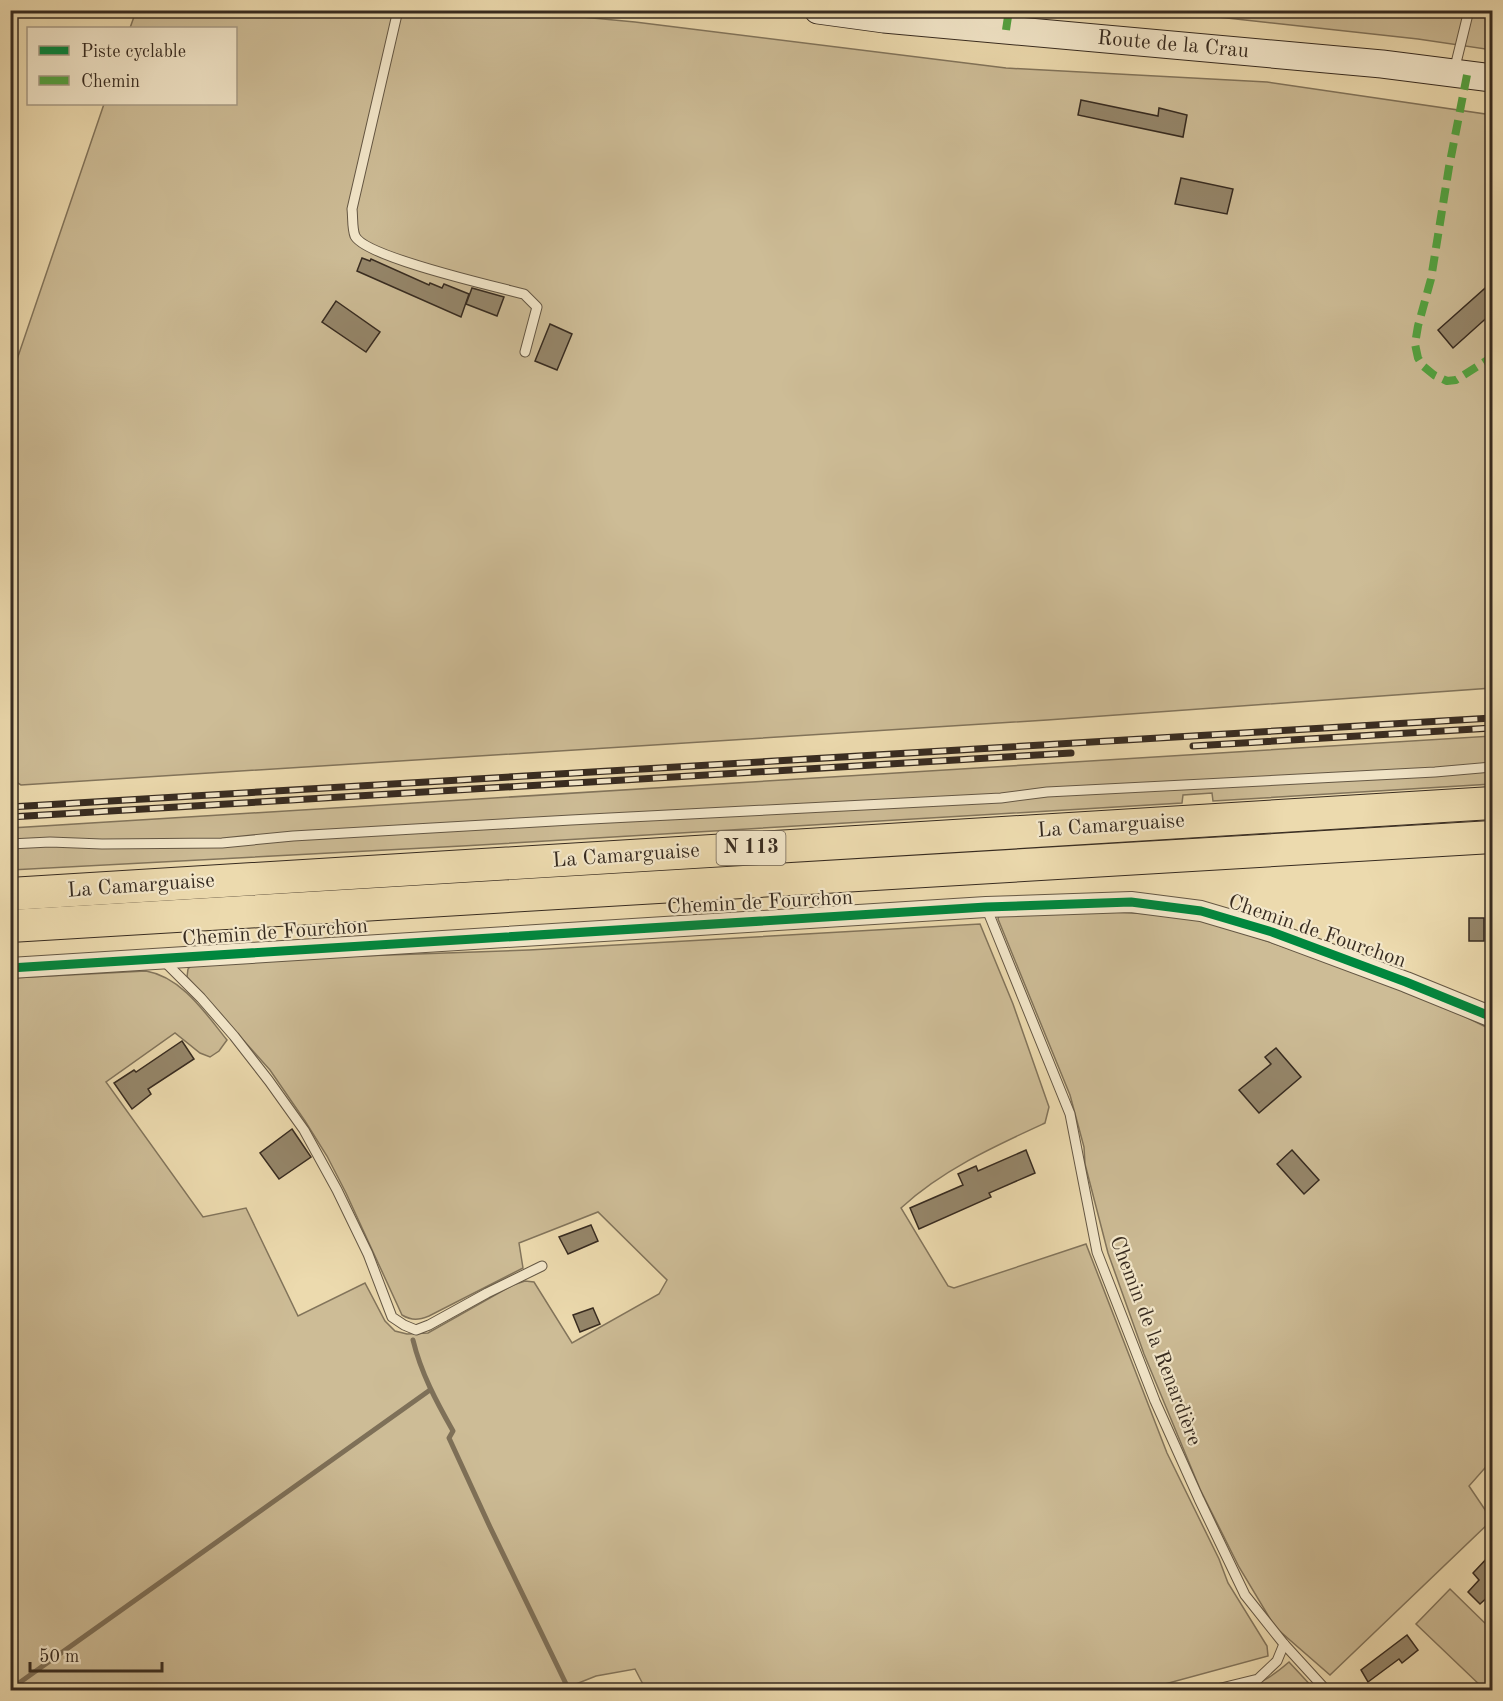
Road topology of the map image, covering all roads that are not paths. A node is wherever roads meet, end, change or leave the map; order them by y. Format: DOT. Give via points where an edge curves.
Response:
graph roads {
  1 [pos="398,10"];
  2 [pos="818,10"];
  3 [pos="1469,10"];
  4 [pos="1454,73"];
  5 [pos="1492,78"];
  6 [pos="525,352"];
  7 [pos="1492,767"];
  8 [pos="1492,803"];
  9 [pos="1492,837"];
  10 [pos="10,844"];
  11 [pos="10,894"];
  12 [pos="986,908"];
  13 [pos="10,926"];
  14 [pos="161,958"];
  15 [pos="10,968"];
  16 [pos="1492,1017"];
  17 [pos="542,1266"];
  18 [pos="1284,1644"];
  19 [pos="1213,1690"];
  20 [pos="1326,1690"];
  1 -- 6 [label="lane" via="352,209 356,237 367,247 419,266 524,294 537,307"];
  2 -- 4 [label="main road, Route de la Crau"];
  3 -- 4 [label="lane"];
  4 -- 5 [label="main road, Route de la Crau"];
  7 -- 10 [label="lane" via="222,843"];
  8 -- 11 [label="highway, La Camarguaise / N 113"];
  9 -- 13 [label="highway, La Camarguaise / N 113"];
  12 -- 14 [label="street, Chemin de Fourchon"];
  12 -- 16 [label="street, Chemin de Fourchon" via="1131,902 1201,911 1272,932"];
  12 -- 18 [label="lane, Chemin de la Renardière" via="1070,1114 1097,1252 1155,1401 1245,1595"];
  14 -- 15 [label="street, Chemin de Fourchon"];
  14 -- 17 [label="lane" via="234,1036 304,1130 368,1254 392,1317 416,1330"];
  18 -- 19 [label="lane" via="1277,1661 1258,1679"];
  18 -- 20 [label="lane, Chemin de la Renardière"];
}
